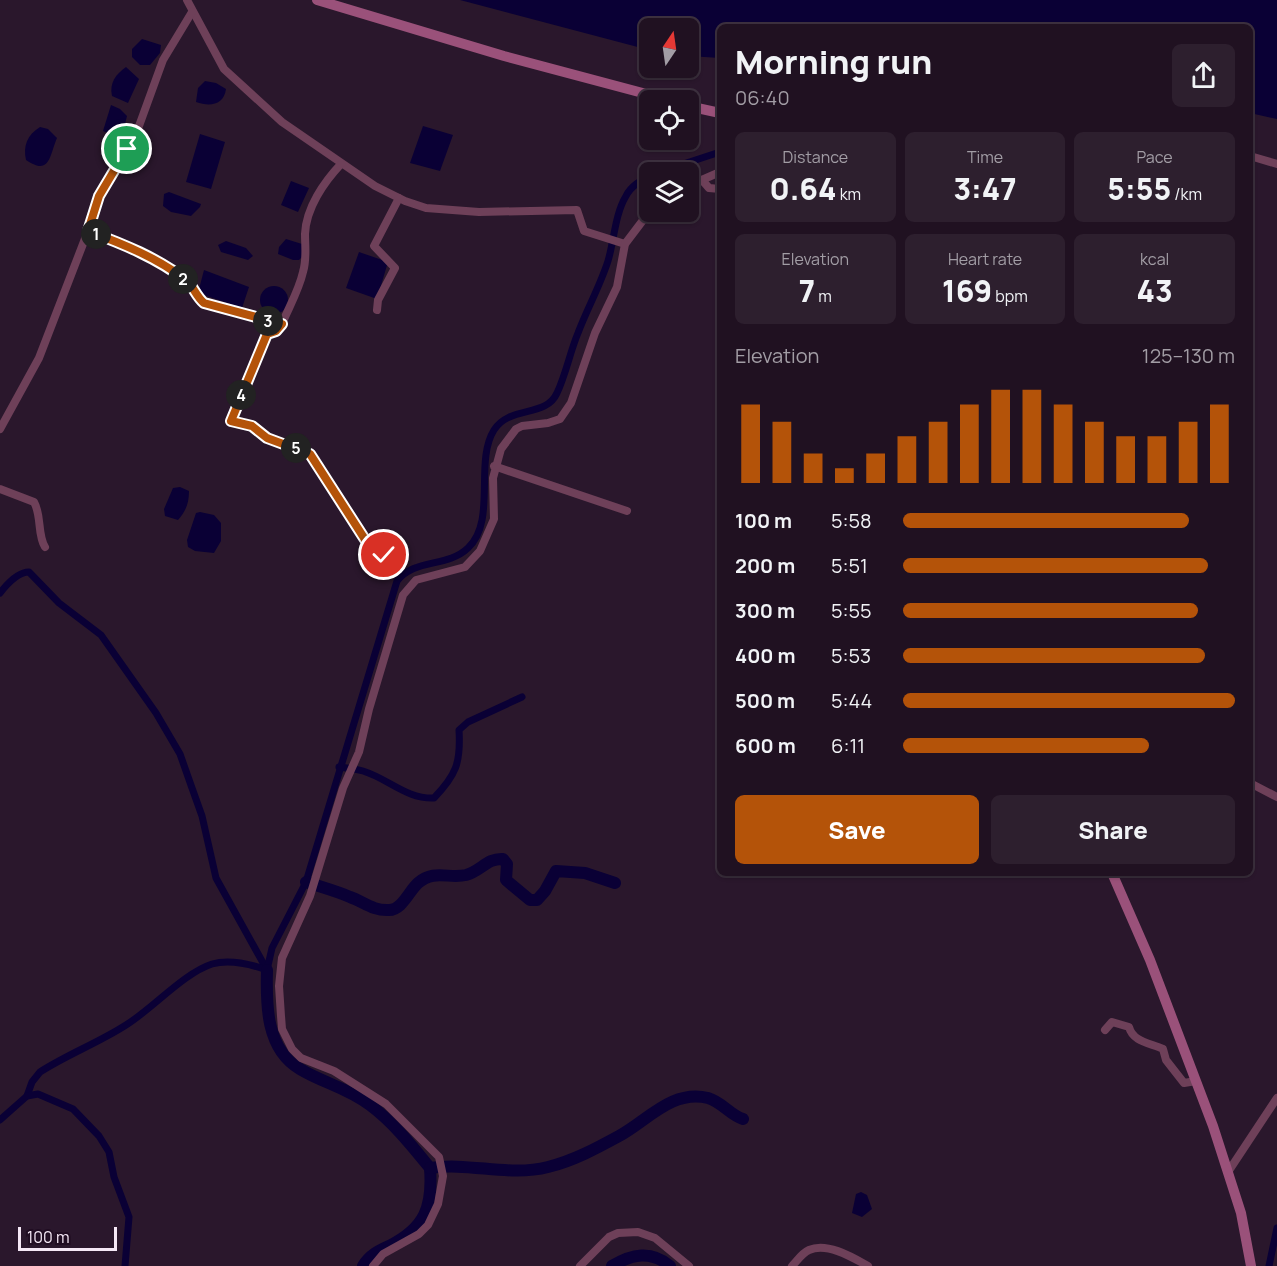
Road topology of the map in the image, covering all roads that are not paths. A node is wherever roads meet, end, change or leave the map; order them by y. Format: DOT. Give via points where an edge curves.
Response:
graph roads {
  1 [pos="187,0"];
  2 [pos="318,0"];
  3 [pos="192,12"];
  4 [pos="639,92"];
  5 [pos="699,108"];
  6 [pos="717,112"];
  7 [pos="1253,157"];
  8 [pos="341,164"];
  9 [pos="1277,164"];
  10 [pos="717,173"];
  11 [pos="702,180"];
  12 [pos="699,181"];
  13 [pos="717,189"];
  14 [pos="399,198"];
  15 [pos="642,222"];
  16 [pos="88,231"];
  17 [pos="625,244"];
  18 [pos="377,310"];
  19 [pos="282,324"];
  20 [pos="0,429"];
  21 [pos="494,466"];
  22 [pos="0,489"];
  23 [pos="627,511"];
  24 [pos="45,547"];
  25 [pos="393,556"];
  26 [pos="1253,785"];
  27 [pos="1277,797"];
  28 [pos="1113,876"];
  29 [pos="1104,1030"];
  30 [pos="1196,1081"];
  31 [pos="1277,1098"];
  32 [pos="1227,1172"];
  33 [pos="373,1266"];
  34 [pos="580,1266"];
  35 [pos="689,1266"];
  36 [pos="792,1266"];
  37 [pos="868,1266"];
  38 [pos="1251,1266"];
  1 -- 3 [label="street"];
  2 -- 4 [label="street"];
  3 -- 8 [label="street" via="224,69 282,123"];
  3 -- 16 [label="street" via="163,60 139,126 99,196"];
  5 -- 6 [label="street"];
  7 -- 9 [label="street"];
  8 -- 14 [label="street"];
  8 -- 19 [label="street" via="324,184 310,212 303,272"];
  10 -- 11 [label="street"];
  11 -- 12 [label="street"];
  11 -- 13 [label="street" via="709,188"];
  14 -- 17 [label="street" via="426,208 479,212 577,210 584,231"];
  14 -- 18 [label="street" via="374,246 395,268 378,300"];
  15 -- 17 [label="street"];
  16 -- 19 [label="street" via="134,248 190,283 194,294 204,303"];
  16 -- 20 [label="street" via="39,358"];
  17 -- 21 [label="street" via="616,287 571,403 560,419 516,429"];
  19 -- 25 [label="street" via="263,341 231,421 252,426 267,438 310,454 366,541 384,555"];
  21 -- 23 [label="street"];
  21 -- 33 [label="street" via="494,519 480,551 465,567 416,580 403,595 359,753 280,971 285,1038 301,1058 334,1071 386,1104 439,1157 443,1176 438,1204 428,1226 383,1254"];
  22 -- 24 [label="street" via="34,502"];
  26 -- 27 [label="street"];
  28 -- 30 [label="street"];
  29 -- 30 [label="street" via="1112,1022 1129,1027 1131,1035 1139,1041 1163,1049 1166,1060 1184,1083"];
  30 -- 32 [label="street"];
  31 -- 32 [label="street"];
  32 -- 38 [label="street" via="1241,1213"];
  34 -- 35 [label="street" via="609,1237 638,1232 655,1238"];
  36 -- 37 [label="street" via="811,1249 821,1248"];
}
